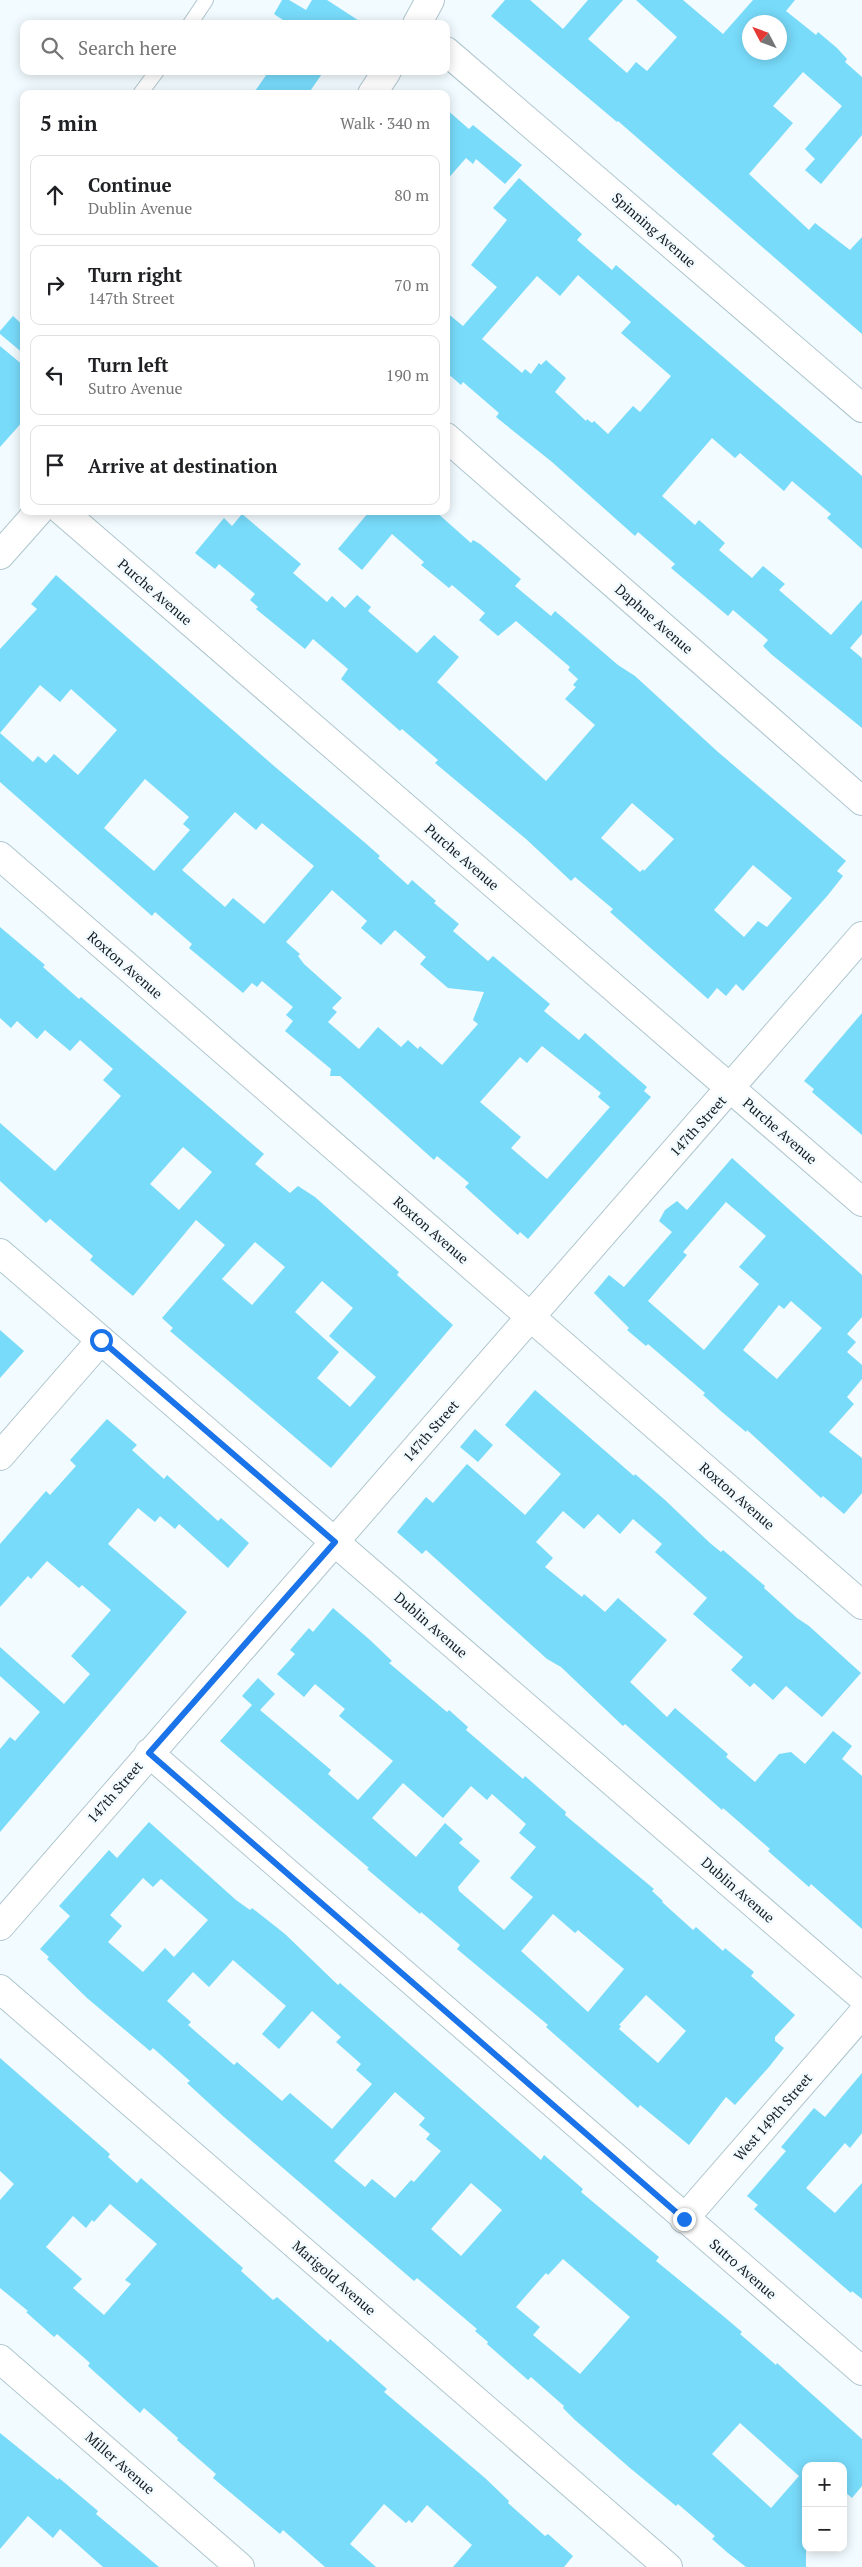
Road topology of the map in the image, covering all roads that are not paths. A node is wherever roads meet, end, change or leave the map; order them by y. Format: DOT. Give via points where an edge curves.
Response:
graph roads {
  1 [pos="206,0"];
  2 [pos="430,0"];
  3 [pos="193,20"];
  4 [pos="419,20"];
  5 [pos="450,54"];
  6 [pos="154,75"];
  7 [pos="384,75"];
  8 [pos="143,90"];
  9 [pos="375,90"];
  10 [pos="862,408"];
  11 [pos="450,440"];
  12 [pos="35,515"];
  13 [pos="67,515"];
  14 [pos="0,555"];
  15 [pos="862,800"];
  16 [pos="0,856"];
  17 [pos="862,936"];
  18 [pos="731,1089"];
  19 [pos="862,1202"];
  20 [pos="0,1253"];
  21 [pos="530,1316"];
  22 [pos="101,1340"];
  23 [pos="0,1456"];
  24 [pos="335,1542"];
  25 [pos="862,1605"];
  26 [pos="149,1753"];
  27 [pos="0,1926"];
  28 [pos="0,1990"];
  29 [pos="862,1997"];
  30 [pos="862,2014"];
  31 [pos="684,2219"];
  32 [pos="0,2359"];
  33 [pos="862,2371"];
  34 [pos="240,2567"];
  35 [pos="668,2567"];
  1 -- 3 [label="lane"];
  2 -- 4 [label="street"];
  5 -- 10 [label="street, Spinning Avenue"];
  6 -- 8 [label="lane"];
  7 -- 9 [label="street"];
  11 -- 15 [label="street, Daphne Avenue"];
  12 -- 14 [label="street"];
  13 -- 18 [label="street, Purche Avenue"];
  16 -- 21 [label="street, Roxton Avenue"];
  17 -- 18 [label="street, 147th Street"];
  18 -- 19 [label="street, Purche Avenue"];
  18 -- 21 [label="street, 147th Street"];
  20 -- 22 [label="street, Dublin Avenue"];
  21 -- 24 [label="street, 147th Street"];
  21 -- 25 [label="street, Roxton Avenue"];
  22 -- 23 [label="street"];
  22 -- 24 [label="street, Dublin Avenue"];
  24 -- 26 [label="street, 147th Street"];
  24 -- 29 [label="street, Dublin Avenue"];
  26 -- 27 [label="street, 147th Street"];
  26 -- 31 [label="street, Sutro Avenue"];
  28 -- 35 [label="street, Marigold Avenue"];
  30 -- 31 [label="street, West 149th Street"];
  31 -- 33 [label="street, Sutro Avenue"];
  32 -- 34 [label="street, Miller Avenue"];
}
